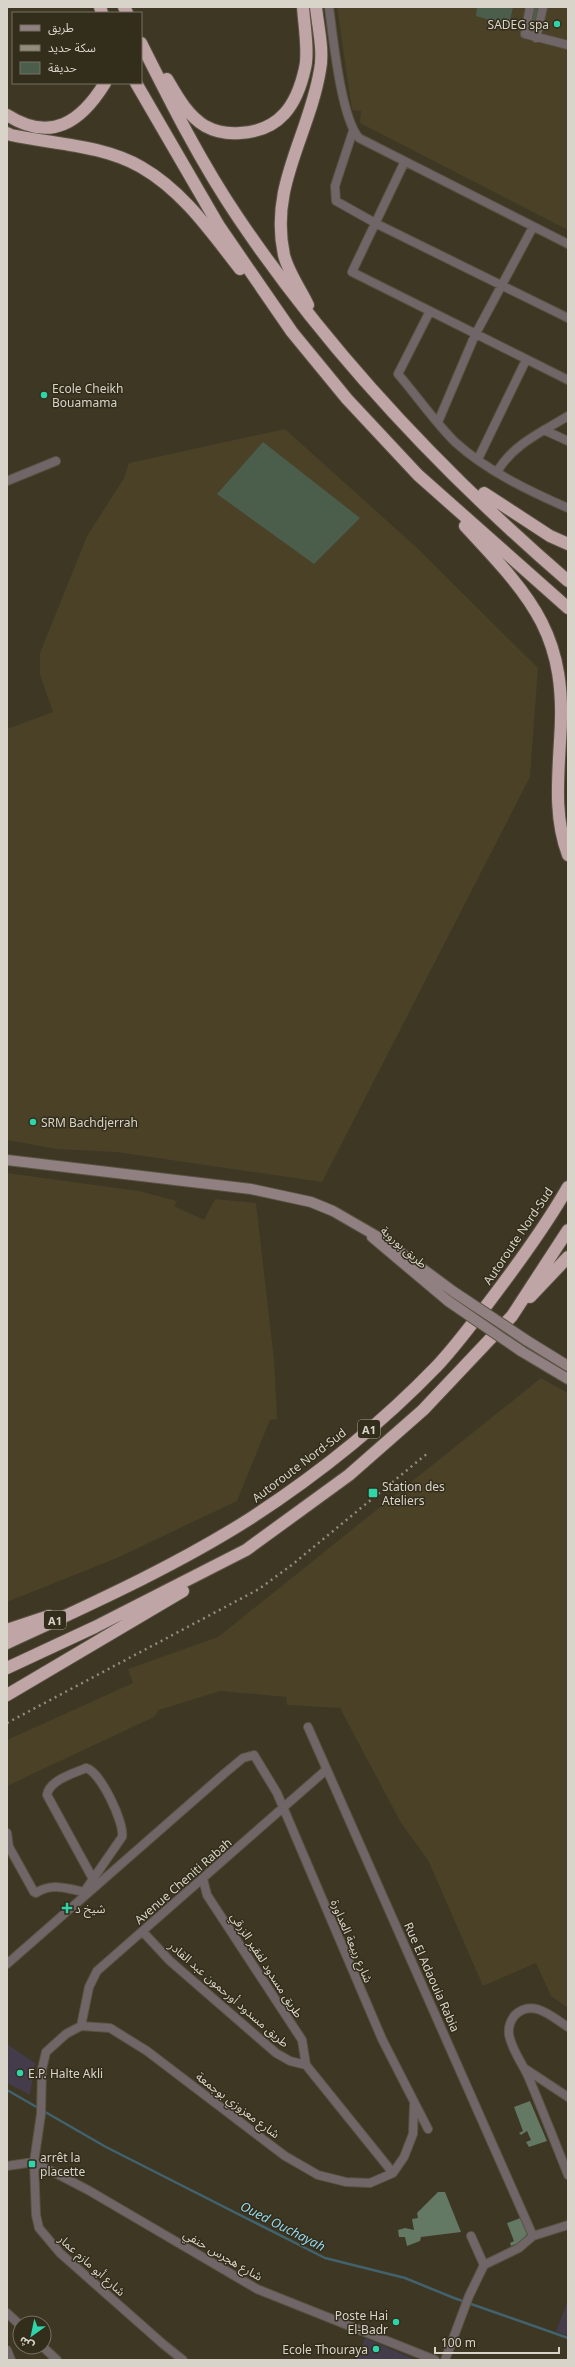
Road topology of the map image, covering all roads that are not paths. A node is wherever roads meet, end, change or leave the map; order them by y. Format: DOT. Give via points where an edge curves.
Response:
graph roads {
  1 [pos="303,7"];
  2 [pos="316,7"];
  3 [pos="329,7"];
  4 [pos="530,7"];
  5 [pos="543,7"];
  6 [pos="536,38"];
  7 [pos="142,40"];
  8 [pos="142,45"];
  9 [pos="568,45"];
  10 [pos="104,84"];
  11 [pos="137,84"];
  12 [pos="7,115"];
  13 [pos="353,131"];
  14 [pos="7,133"];
  15 [pos="404,163"];
  16 [pos="377,224"];
  17 [pos="533,227"];
  18 [pos="568,244"];
  19 [pos="501,284"];
  20 [pos="429,313"];
  21 [pos="568,318"];
  22 [pos="319,328"];
  23 [pos="292,332"];
  24 [pos="475,335"];
  25 [pos="526,360"];
  26 [pos="568,380"];
  27 [pos="568,416"];
  28 [pos="438,422"];
  29 [pos="544,430"];
  30 [pos="568,441"];
  31 [pos="426,449"];
  32 [pos="478,459"];
  33 [pos="56,462"];
  34 [pos="497,472"];
  35 [pos="418,475"];
  36 [pos="7,481"];
  37 [pos="568,508"];
  38 [pos="568,544"];
  39 [pos="568,581"];
  40 [pos="568,608"];
  41 [pos="568,855"];
  42 [pos="7,1160"];
  43 [pos="568,1187"];
  44 [pos="365,1230"];
  45 [pos="568,1230"];
  46 [pos="568,1257"];
  47 [pos="512,1316"];
  48 [pos="568,1366"];
  49 [pos="568,1379"];
  50 [pos="246,1550"];
  51 [pos="104,1598"];
  52 [pos="7,1630"];
  53 [pos="7,1643"];
  54 [pos="7,1668"];
  55 [pos="7,1695"];
  56 [pos="308,1727"];
  57 [pos="326,1770"];
  58 [pos="282,1809"];
  59 [pos="7,1833"];
  60 [pos="203,1879"];
  61 [pos="93,1880"];
  62 [pos="86,1893"];
  63 [pos="143,1932"];
  64 [pos="7,1964"];
  65 [pos="81,2026"];
  66 [pos="568,2027"];
  67 [pos="306,2065"];
  68 [pos="524,2068"];
  69 [pos="568,2097"];
  70 [pos="414,2105"];
  71 [pos="428,2129"];
  72 [pos="34,2162"];
  73 [pos="7,2166"];
  74 [pos="393,2173"];
  75 [pos="568,2175"];
  76 [pos="568,2225"];
  77 [pos="471,2236"];
  78 [pos="533,2236"];
  79 [pos="484,2265"];
  80 [pos="7,2350"];
  81 [pos="11,2360"];
  82 [pos="183,2360"];
  83 [pos="435,2360"];
  84 [pos="445,2360"];
  1 -- 7 [label="highway" via="306,67 295,99 280,121 256,132 227,134 205,126 185,109"];
  2 -- 22 [label="highway" via="321,69 314,98 287,175 281,201 280,222 285,257"];
  3 -- 13 [label="street" via="345,106"];
  4 -- 6 [label="street" via="524,34"];
  5 -- 6 [label="street"];
  6 -- 9 [label="street"];
  8 -- 22 [label="highway" via="200,155 234,212"];
  10 -- 12 [label="highway" via="93,102 79,116 61,126 35,127"];
  11 -- 23 [label="highway" via="219,226"];
  13 -- 15 [label="street" via="359,138"];
  13 -- 16 [label="street" via="335,186 336,201"];
  14 -- 23 [label="highway" via="110,154 141,166 176,192"];
  15 -- 16 [label="street"];
  15 -- 17 [label="street"];
  16 -- 19 [label="street"];
  16 -- 20 [label="street" via="352,272"];
  17 -- 18 [label="street"];
  17 -- 19 [label="street"];
  19 -- 21 [label="street"];
  19 -- 24 [label="street"];
  20 -- 24 [label="street"];
  20 -- 28 [label="street" via="398,374"];
  22 -- 31 [label="highway"];
  23 -- 35 [label="highway" via="347,399"];
  24 -- 25 [label="street"];
  24 -- 28 [label="street"];
  25 -- 26 [label="street"];
  25 -- 32 [label="street"];
  27 -- 29 [label="street"];
  28 -- 32 [label="street" via="456,442"];
  29 -- 30 [label="street"];
  29 -- 34 [label="street" via="515,448"];
  31 -- 38 [label="highway" via="496,503"];
  31 -- 39 [label="highway"];
  32 -- 34 [label="street"];
  33 -- 36 [label="street"];
  34 -- 37 [label="street" via="518,485"];
  35 -- 40 [label="highway"];
  35 -- 41 [label="highway" via="509,573 538,613 552,643 562,701 558,804 560,827"];
  42 -- 44 [label="main road" via="252,1189 311,1202 333,1211"];
  43 -- 51 [label="highway, Autoroute Nord-Sud / A1" via="506,1280 463,1336 437,1366 367,1430 292,1490 249,1519"];
  44 -- 48 [label="main road, طريق بوروبة, bridge"];
  44 -- 49 [label="main road, طريق بوروبة, bridge" via="387,1252 448,1301 521,1352"];
  45 -- 47 [label="highway, A1"];
  46 -- 47 [label="highway"];
  47 -- 50 [label="highway, A1" via="423,1410 382,1447 349,1475"];
  50 -- 54 [label="highway, A1" via="88,1631"];
  50 -- 55 [label="highway" via="186,1589"];
  51 -- 52 [label="highway"];
  51 -- 53 [label="highway, Autoroute Nord-Sud / A1"];
  56 -- 57 [label="street, Rue El Adaouia Rabia"];
  57 -- 58 [label="street, Avenue Cheniti Rabah"];
  57 -- 78 [label="street, Rue El Adaouia Rabia"];
  58 -- 60 [label="street, Avenue Cheniti Rabah"];
  58 -- 62 [label="street, شارع ربيعة العداورة" via="277,1793 254,1754 243,1758"];
  58 -- 70 [label="street, شارع ربيعة العداورة" via="360,1990"];
  59 -- 62 [label="street" via="9,1847 34,1892 61,1887"];
  60 -- 63 [label="street, Avenue Cheniti Rabah"];
  60 -- 67 [label="street, طريق مسدود لفقير الزرقي" via="207,1895 302,2040"];
  61 -- 61 [label="street" via="48,1795 50,1788 59,1780 86,1768 92,1771 104,1788 123,1825 122,1837"];
  61 -- 62 [label="street"];
  62 -- 64 [label="street"];
  63 -- 65 [label="street, Avenue Cheniti Rabah" via="93,1976"];
  63 -- 67 [label="street, طريق مسدود أورحمون عبد القادر" via="170,1961 276,2053 290,2061"];
  65 -- 72 [label="street, شارع أبو مازم عمار" via="66,2034 46,2052 42,2068 41,2114"];
  65 -- 74 [label="street, شارع معزوزي بوجمعة" via="110,2028 134,2042 267,2143 318,2175 332,2180 360,2183 379,2180"];
  66 -- 68 [label="street" via="533,2007 527,2007 516,2014 509,2024 510,2036"];
  67 -- 74 [label="street"];
  68 -- 69 [label="street"];
  68 -- 75 [label="street"];
  70 -- 71 [label="street, شارع ربيعة العداورة"];
  70 -- 74 [label="street" via="413,2134 404,2157"];
  72 -- 73 [label="street"];
  72 -- 82 [label="street, شارع أبو مازم عمار" via="36,2215 39,2228 47,2240"];
  72 -- 83 [label="street, شارع هجرس حنفي" via="88,2190 257,2289"];
  76 -- 78 [label="street"];
  77 -- 79 [label="street"];
  78 -- 79 [label="street" via="519,2248"];
  79 -- 84 [label="street" via="469,2296"];
  80 -- 81 [label="street"];
}
